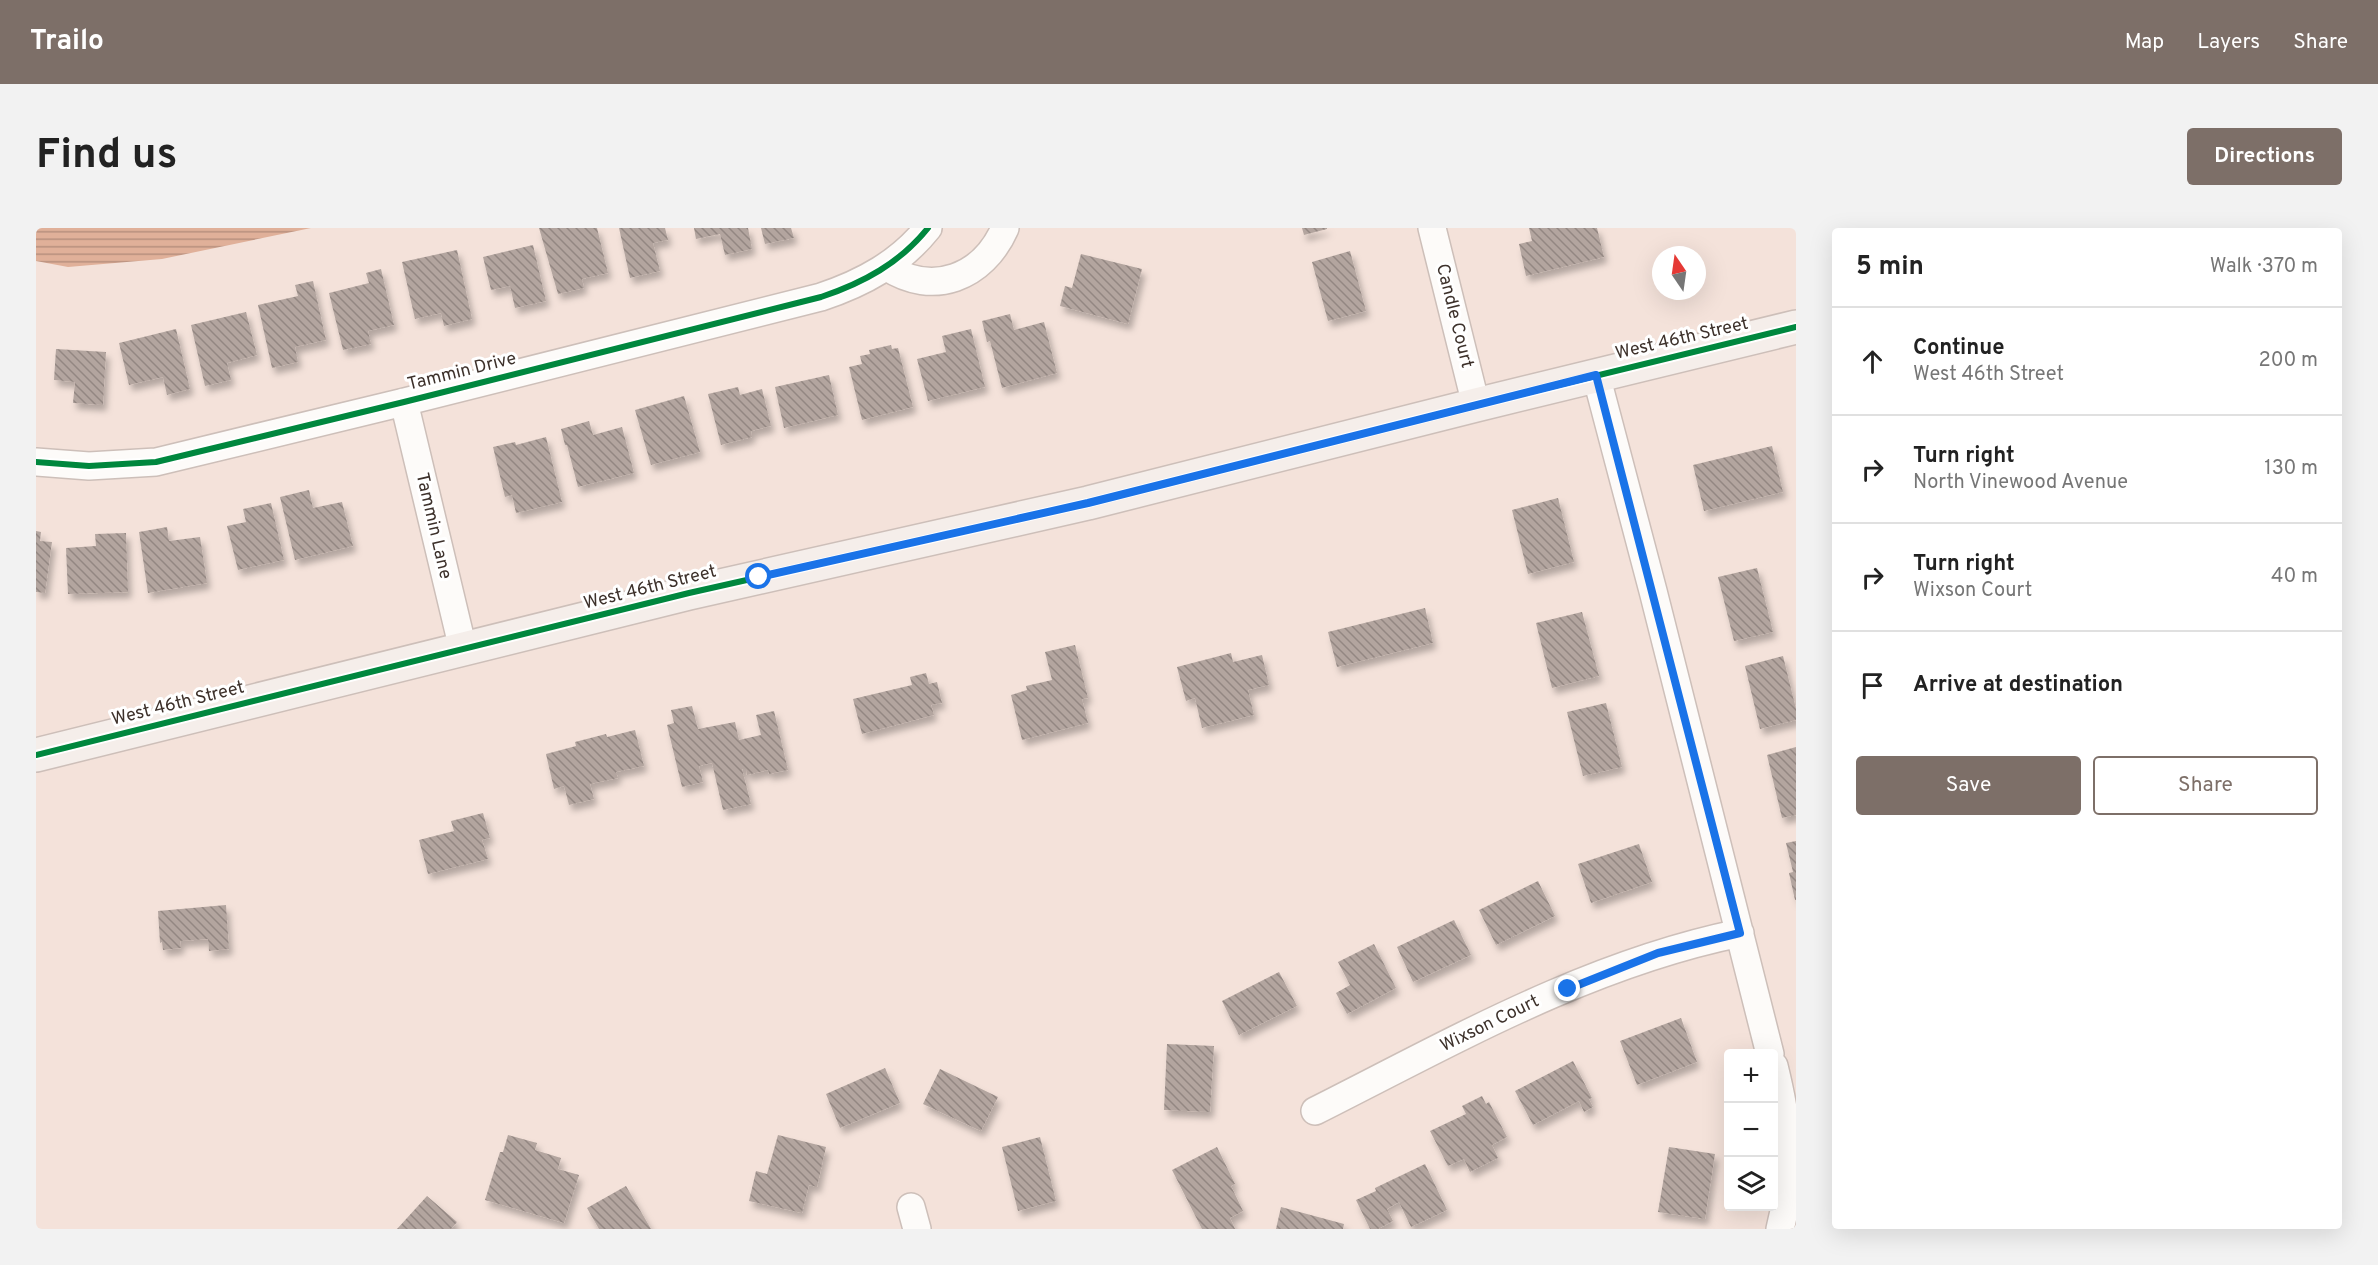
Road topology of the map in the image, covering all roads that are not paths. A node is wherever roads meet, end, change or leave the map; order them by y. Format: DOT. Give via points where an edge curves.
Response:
graph roads {
  1 [pos="928,228"];
  2 [pos="1005,228"];
  3 [pos="1432,228"];
  4 [pos="887,267"];
  5 [pos="1796,327"];
  6 [pos="1596,375"];
  7 [pos="404,402"];
  8 [pos="1476,405"];
  9 [pos="36,462"];
  10 [pos="463,649"];
  11 [pos="36,755"];
  12 [pos="1740,933"];
  13 [pos="1769,1049"];
  14 [pos="1778,1089"];
  15 [pos="1315,1111"];
  16 [pos="1780,1229"];
  1 -- 4 [label="street, Tammin Drive"];
  2 -- 4 [label="street" via="985,259 952,279 909,279"];
  3 -- 8 [label="street, Candle Court"];
  4 -- 7 [label="street, Tammin Drive" via="821,297"];
  5 -- 6 [label="street, West 46th Street"];
  6 -- 8 [label="street, West 46th Street"];
  6 -- 12 [label="street"];
  7 -- 9 [label="street, Tammin Drive" via="156,462 89,466"];
  7 -- 10 [label="street, Tammin Lane"];
  8 -- 10 [label="street, West 46th Street" via="1088,503 688,593"];
  10 -- 11 [label="street, West 46th Street"];
  12 -- 13 [label="street"];
  12 -- 15 [label="street, Wixson Court" via="1658,953 1545,998"];
  14 -- 16 [label="street" via="1789,1140 1787,1195"];
}
